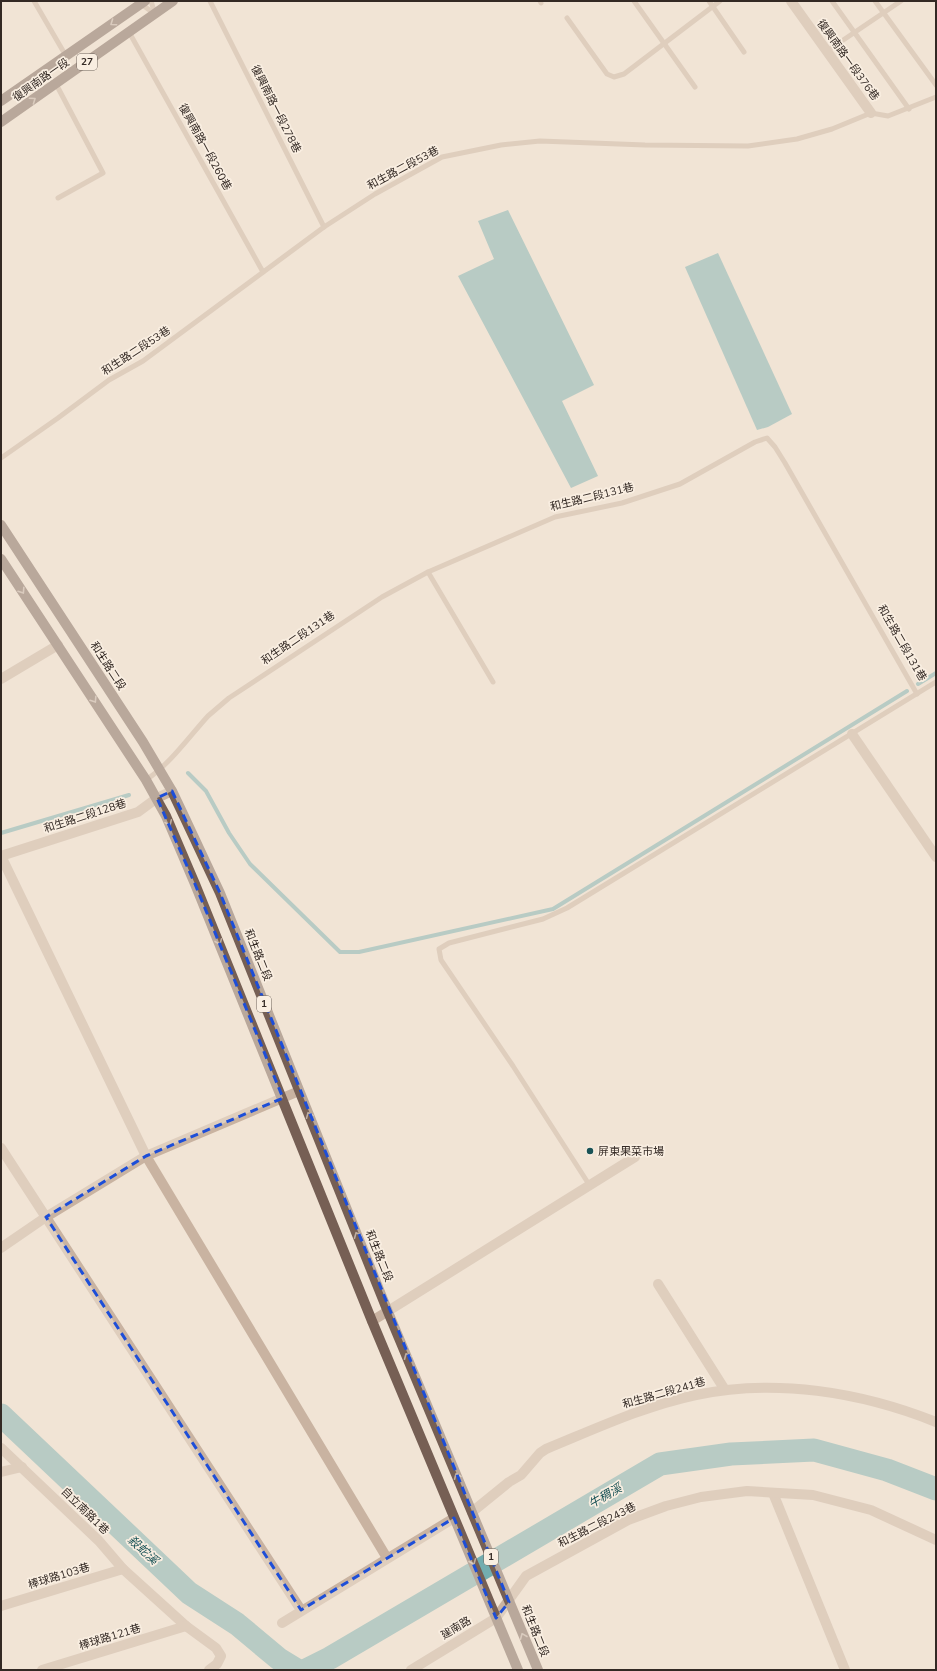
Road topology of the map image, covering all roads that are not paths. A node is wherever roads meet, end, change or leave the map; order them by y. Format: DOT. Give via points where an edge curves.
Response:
graph roads {
  1 [pos="34,1"];
  2 [pos="173,1"];
  3 [pos="210,1"];
  4 [pos="634,1"];
  5 [pos="709,1"];
  6 [pos="720,1"];
  7 [pos="791,1"];
  8 [pos="832,1"];
  9 [pos="875,1"];
  10 [pos="901,1"];
  11 [pos="144,2"];
  12 [pos="713,7"];
  13 [pos="884,13"];
  14 [pos="155,14"];
  15 [pos="567,18"];
  16 [pos="129,32"];
  17 [pos="855,33"];
  18 [pos="664,44"];
  19 [pos="827,51"];
  20 [pos="744,52"];
  21 [pos="66,56"];
  22 [pos="56,84"];
  23 [pos="936,85"];
  24 [pos="695,87"];
  25 [pos="936,97"];
  26 [pos="1,101"];
  27 [pos="909,109"];
  28 [pos="871,113"];
  29 [pos="1,122"];
  30 [pos="58,198"];
  31 [pos="324,227"];
  32 [pos="263,272"];
  33 [pos="1,458"];
  34 [pos="1,525"];
  35 [pos="1,559"];
  36 [pos="428,572"];
  37 [pos="58,645"];
  38 [pos="1,679"];
  39 [pos="493,682"];
  40 [pos="936,682"];
  41 [pos="917,694"];
  42 [pos="852,734"];
  43 [pos="160,770"];
  44 [pos="146,780"];
  45 [pos="172,790"];
  46 [pos="157,798"];
  47 [pos="1,856"];
  48 [pos="936,857"];
  49 [pos="299,1091"];
  50 [pos="283,1098"];
  51 [pos="1,1148"];
  52 [pos="146,1156"];
  53 [pos="635,1158"];
  54 [pos="590,1186"];
  55 [pos="46,1217"];
  56 [pos="1,1248"];
  57 [pos="658,1284"];
  58 [pos="388,1312"];
  59 [pos="372,1320"];
  60 [pos="725,1390"];
  61 [pos="936,1422"];
  62 [pos="1,1448"];
  63 [pos="22,1468"];
  64 [pos="1,1472"];
  65 [pos="774,1493"];
  66 [pos="472,1512"];
  67 [pos="456,1522"];
  68 [pos="936,1540"];
  69 [pos="387,1558"];
  70 [pos="123,1569"];
  71 [pos="526,1576"];
  72 [pos="509,1602"];
  73 [pos="1,1606"];
  74 [pos="301,1610"];
  75 [pos="496,1617"];
  76 [pos="282,1623"];
  77 [pos="186,1626"];
  78 [pos="42,1670"];
  79 [pos="209,1670"];
  80 [pos="411,1670"];
  81 [pos="518,1670"];
  82 [pos="538,1670"];
  83 [pos="845,1670"];
  1 -- 21 [label="lane"];
  2 -- 14 [label="main road, 復興南路一段 / 27"];
  3 -- 31 [label="lane, 復興南路一段278巷"];
  4 -- 18 [label="lane"];
  5 -- 12 [label="lane"];
  6 -- 12 [label="lane"];
  7 -- 19 [label="street, 復興南路一段376巷"];
  8 -- 17 [label="lane"];
  9 -- 13 [label="lane"];
  10 -- 13 [label="lane"];
  11 -- 14 [label="lane"];
  11 -- 14 [label="lane"];
  11 -- 21 [label="main road, 復興南路一段 / 27, one-way"];
  12 -- 18 [label="lane"];
  12 -- 20 [label="lane"];
  13 -- 17 [label="lane"];
  13 -- 23 [label="lane"];
  14 -- 16 [label="main road, 復興南路一段 / 27"];
  15 -- 18 [label="lane" via="606,74 614,77 624,74"];
  16 -- 22 [label="main road, 復興南路一段 / 27"];
  16 -- 32 [label="lane, 復興南路一段260巷"];
  17 -- 19 [label="lane"];
  17 -- 27 [label="lane"];
  18 -- 24 [label="lane"];
  19 -- 28 [label="street, 復興南路一段376巷"];
  21 -- 26 [label="main road, 復興南路一段 / 27"];
  29 -- 22 [label="main road, 復興南路一段 / 27, one-way"];
  22 -- 30 [label="lane" via="103,173"];
  25 -- 27 [label="lane, 和生路二段53巷"];
  27 -- 28 [label="lane, 和生路二段53巷" via="888,116"];
  28 -- 31 [label="lane, 和生路二段53巷" via="832,129 797,139 748,146 540,141 501,145 442,157 375,194"];
  31 -- 32 [label="lane, 和生路二段53巷"];
  32 -- 33 [label="lane, 和生路二段53巷" via="143,361 109,380"];
  34 -- 43 [label="main road, 和生路二段 / 1"];
  35 -- 37 [label="main road, 1, one-way"];
  36 -- 39 [label="lane"];
  36 -- 41 [label="lane, 和生路二段131巷" via="556,517 622,503 680,484 766,438 775,446"];
  36 -- 43 [label="lane, 和生路二段131巷" via="382,597 229,698"];
  37 -- 38 [label="street"];
  37 -- 44 [label="main road, 1, one-way"];
  40 -- 41 [label="lane"];
  41 -- 42 [label="lane"];
  42 -- 48 [label="street"];
  42 -- 54 [label="lane" via="567,908 543,919 449,943 439,949 442,960"];
  43 -- 44 [label="lane, 和生路二段131巷"];
  43 -- 45 [label="main road, 和生路二段 / 1"];
  44 -- 46 [label="main road, 1"];
  45 -- 46 [label="street, 和生路二段128巷"];
  45 -- 49 [label="main road, 和生路二段 / 1" via="220,893"];
  46 -- 47 [label="street, 和生路二段128巷" via="138,812"];
  46 -- 50 [label="main road, 1, one-way" via="196,884"];
  47 -- 52 [label="street"];
  49 -- 50 [label="street"];
  58 -- 49 [label="main road, 和生路二段 / 1, one-way"];
  50 -- 52 [label="street"];
  50 -- 59 [label="main road, 1"];
  51 -- 55 [label="street"];
  52 -- 55 [label="street"];
  52 -- 69 [label="street"];
  53 -- 54 [label="street"];
  54 -- 58 [label="street"];
  55 -- 56 [label="street"];
  55 -- 74 [label="street"];
  57 -- 60 [label="street"];
  58 -- 59 [label="street"];
  66 -- 58 [label="main road, 和生路二段 / 1, one-way"];
  59 -- 67 [label="main road, 1"];
  60 -- 61 [label="street, 和生路二段241巷" via="797,1389 856,1397 906,1410"];
  60 -- 66 [label="street, 和生路二段241巷" via="696,1395 636,1412 546,1449 521,1475"];
  62 -- 63 [label="street, 自立南路1巷"];
  63 -- 64 [label="street"];
  63 -- 70 [label="street, 自立南路1巷" via="99,1541"];
  65 -- 68 [label="street, 和生路二段243巷" via="813,1495 871,1510"];
  65 -- 71 [label="street, 和生路二段243巷" via="739,1492 701,1497 666,1506 628,1520"];
  65 -- 83 [label="street"];
  66 -- 72 [label="main road, 1"];
  67 -- 69 [label="street"];
  67 -- 75 [label="main road, one-way"];
  69 -- 74 [label="street"];
  70 -- 73 [label="street, 棒球路103巷"];
  70 -- 77 [label="street, 自立南路1巷"];
  71 -- 72 [label="street, 建南路"];
  72 -- 75 [label="street, 建南路"];
  82 -- 72 [label="main road, 和生路二段 / 1, one-way"];
  74 -- 76 [label="street"];
  75 -- 80 [label="street, 建南路"];
  75 -- 81 [label="main road"];
  77 -- 78 [label="street, 棒球路121巷"];
  77 -- 79 [label="street, 自立南路1巷" via="216,1648 221,1656 217,1664"];
}
